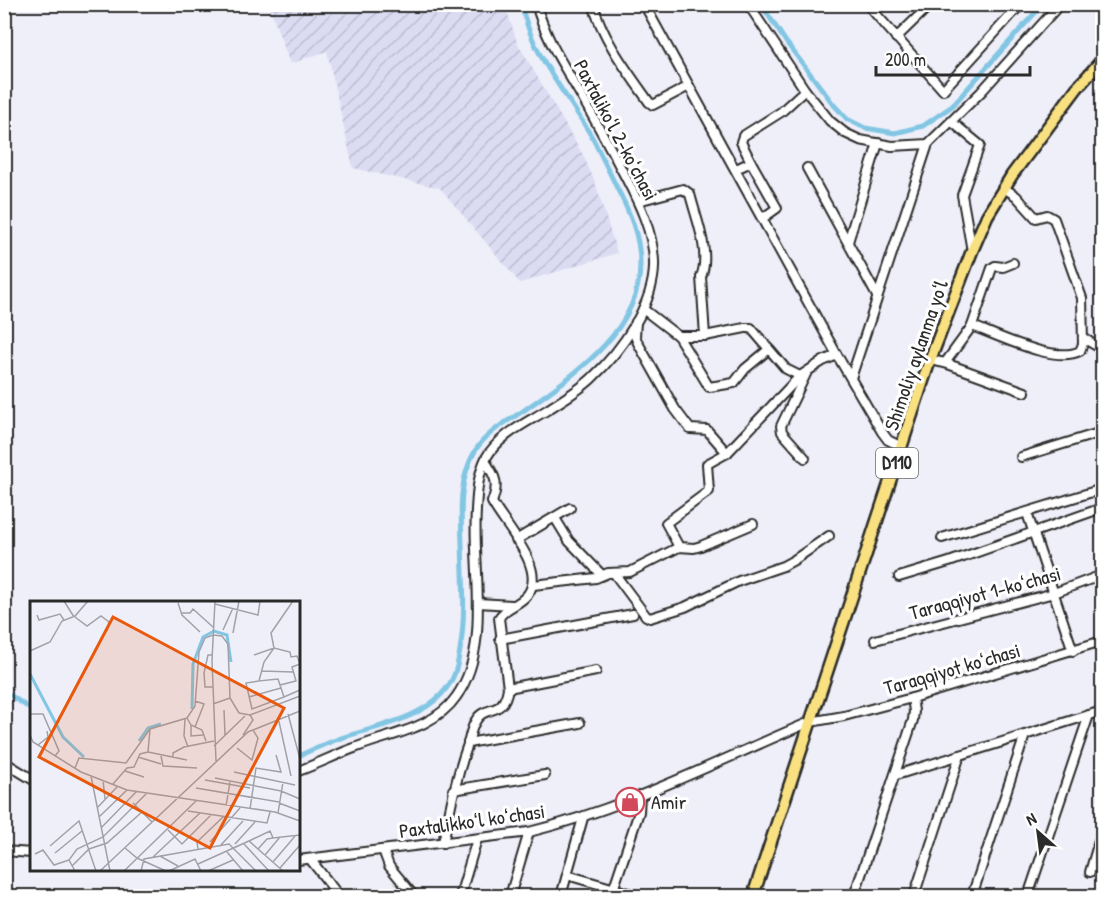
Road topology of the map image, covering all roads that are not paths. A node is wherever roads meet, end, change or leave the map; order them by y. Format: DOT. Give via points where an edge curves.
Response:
graph roads {
  1 [pos="536,4"];
  2 [pos="593,4"];
  3 [pos="644,4"];
  4 [pos="748,4"];
  5 [pos="867,4"];
  6 [pos="931,4"];
  7 [pos="1021,4"];
  8 [pos="1060,4"];
  9 [pos="896,38"];
  10 [pos="4,59"];
  11 [pos="1102,61"];
  12 [pos="5,84"];
  13 [pos="689,86"];
  14 [pos="806,90"];
  15 [pos="952,122"];
  16 [pos="878,143"];
  17 [pos="928,144"];
  18 [pos="751,162"];
  19 [pos="807,168"];
  20 [pos="736,169"];
  21 [pos="1004,188"];
  22 [pos="638,201"];
  23 [pos="763,218"];
  24 [pos="848,242"];
  25 [pos="972,251"];
  26 [pos="1013,263"];
  27 [pos="877,296"];
  28 [pos="643,309"];
  29 [pos="636,321"];
  30 [pos="972,326"];
  31 [pos="678,336"];
  32 [pos="705,336"];
  33 [pos="1083,338"];
  34 [pos="1102,349"];
  35 [pos="768,350"];
  36 [pos="837,355"];
  37 [pos="930,360"];
  38 [pos="945,363"];
  39 [pos="808,371"];
  40 [pos="800,376"];
  41 [pos="851,378"];
  42 [pos="1024,392"];
  43 [pos="1102,432"];
  44 [pos="902,447"];
  45 [pos="727,453"];
  46 [pos="1021,457"];
  47 [pos="805,458"];
  48 [pos="484,461"];
  49 [pos="1102,489"];
  50 [pos="570,508"];
  51 [pos="1102,508"];
  52 [pos="1027,513"];
  53 [pos="553,519"];
  54 [pos="753,524"];
  55 [pos="1035,532"];
  56 [pos="829,536"];
  57 [pos="942,538"];
  58 [pos="516,540"];
  59 [pos="679,547"];
  60 [pos="614,573"];
  61 [pos="1102,575"];
  62 [pos="599,576"];
  63 [pos="899,577"];
  64 [pos="533,585"];
  65 [pos="1054,593"];
  66 [pos="478,603"];
  67 [pos="514,606"];
  68 [pos="633,614"];
  69 [pos="500,639"];
  70 [pos="874,640"];
  71 [pos="1102,641"];
  72 [pos="1073,651"];
  73 [pos="596,671"];
  74 [pos="508,688"];
  75 [pos="912,698"];
  76 [pos="1102,711"];
  77 [pos="1089,715"];
  78 [pos="810,722"];
  79 [pos="580,723"];
  80 [pos="1025,735"];
  81 [pos="468,743"];
  82 [pos="960,755"];
  83 [pos="4,762"];
  84 [pos="300,770"];
  85 [pos="545,775"];
  86 [pos="896,775"];
  87 [pos="30,779"];
  88 [pos="453,790"];
  89 [pos="640,795"];
  90 [pos="583,818"];
  91 [pos="1102,831"];
  92 [pos="529,832"];
  93 [pos="477,839"];
  94 [pos="443,843"];
  95 [pos="383,850"];
  96 [pos="4,851"];
  97 [pos="30,853"];
  98 [pos="310,859"];
  99 [pos="300,860"];
  100 [pos="1090,872"];
  101 [pos="567,875"];
  102 [pos="612,893"];
  103 [pos="339,897"];
  104 [pos="414,897"];
  105 [pos="460,897"];
  106 [pos="510,897"];
  107 [pos="561,897"];
  108 [pos="639,897"];
  109 [pos="753,897"];
  110 [pos="854,897"];
  111 [pos="914,897"];
  112 [pos="972,897"];
  113 [pos="1028,897"];
  1 -- 22 [label="street, Paxtalikoʻl 2-koʻchasi" via="556,54"];
  2 -- 13 [label="street" via="607,38 649,102 653,105"];
  3 -- 13 [label="street"];
  4 -- 14 [label="street"];
  5 -- 9 [label="street"];
  6 -- 9 [label="street"];
  7 -- 9 [label="street" via="943,90"];
  8 -- 15 [label="street"];
  10 -- 12 [label="street"];
  11 -- 21 [label="main road, Shimoliy aylanma yoʻl / D110" via="1077,88"];
  13 -- 20 [label="street"];
  14 -- 16 [label="street" via="844,133"];
  14 -- 18 [label="street" via="781,112 743,136 741,142"];
  15 -- 17 [label="street"];
  15 -- 25 [label="street" via="980,145 962,195"];
  16 -- 17 [label="street"];
  16 -- 24 [label="street"];
  17 -- 27 [label="street"];
  18 -- 20 [label="street"];
  18 -- 23 [label="street" via="777,208"];
  19 -- 24 [label="street"];
  20 -- 23 [label="street"];
  21 -- 25 [label="main road, Shimoliy aylanma yoʻl / D110"];
  21 -- 33 [label="street" via="1036,218 1047,215 1054,219 1080,291"];
  22 -- 28 [label="street, Paxtalikoʻl 2-koʻchasi" via="649,230 654,260"];
  22 -- 32 [label="street" via="683,189 690,195 704,248 700,277"];
  23 -- 36 [label="street"];
  24 -- 27 [label="street"];
  25 -- 37 [label="main road, Shimoliy aylanma yoʻl / D110"];
  26 -- 30 [label="street" via="992,268"];
  27 -- 41 [label="street"];
  28 -- 29 [label="street, Paxtalikoʻl 2-koʻchasi"];
  28 -- 31 [label="street"];
  29 -- 45 [label="street" via="638,343 675,409 690,429 707,430"];
  29 -- 48 [label="street, Paxtalikoʻl 2-koʻchasi" via="618,349 590,380 508,435"];
  30 -- 33 [label="street" via="1049,354 1074,354 1082,348"];
  30 -- 38 [label="street"];
  31 -- 32 [label="street"];
  31 -- 35 [label="street" via="709,387 734,382"];
  32 -- 35 [label="street" via="751,328"];
  33 -- 34 [label="street"];
  35 -- 40 [label="street" via="786,369"];
  36 -- 39 [label="street"];
  36 -- 41 [label="street"];
  37 -- 38 [label="street"];
  37 -- 44 [label="main road, Shimoliy aylanma yoʻl / D110"];
  38 -- 42 [label="street"];
  39 -- 40 [label="street"];
  39 -- 47 [label="street" via="781,429"];
  40 -- 45 [label="street"];
  41 -- 44 [label="street" via="888,440"];
  43 -- 46 [label="street"];
  44 -- 78 [label="main road, Shimoliy aylanma yoʻl / D110"];
  45 -- 59 [label="street" via="707,464 706,494 666,522"];
  48 -- 58 [label="street" via="497,487 492,502"];
  48 -- 66 [label="street" via="475,515"];
  49 -- 52 [label="street"];
  50 -- 53 [label="street"];
  51 -- 55 [label="street"];
  52 -- 55 [label="street"];
  52 -- 57 [label="street"];
  53 -- 58 [label="street"];
  53 -- 62 [label="street"];
  54 -- 59 [label="street" via="694,548"];
  55 -- 63 [label="street"];
  55 -- 65 [label="street"];
  56 -- 60 [label="street" via="783,566 650,618"];
  58 -- 64 [label="street" via="528,559"];
  59 -- 60 [label="street" via="630,572"];
  60 -- 62 [label="street"];
  61 -- 65 [label="street, Taraqqiyot 1-koʻchasi"];
  62 -- 64 [label="street"];
  64 -- 67 [label="street"];
  65 -- 70 [label="street, Taraqqiyot 1-koʻchasi"];
  65 -- 72 [label="street"];
  66 -- 67 [label="street"];
  66 -- 84 [label="street" via="468,676 456,698 442,712 426,722"];
  67 -- 69 [label="street" via="499,618"];
  68 -- 69 [label="street"];
  69 -- 74 [label="street"];
  71 -- 72 [label="street, Taraqqiyot koʻchasi"];
  72 -- 75 [label="street, Taraqqiyot koʻchasi"];
  73 -- 74 [label="street"];
  74 -- 81 [label="street" via="500,707 477,717"];
  75 -- 78 [label="street, Taraqqiyot koʻchasi"];
  75 -- 86 [label="street" via="913,720"];
  76 -- 77 [label="street"];
  77 -- 80 [label="street"];
  77 -- 113 [label="street"];
  78 -- 89 [label="street, Paxtalikkoʻl koʻchasi"];
  78 -- 109 [label="main road, Shimoliy aylanma yoʻl / D110"];
  79 -- 81 [label="street"];
  80 -- 82 [label="street"];
  80 -- 112 [label="street"];
  81 -- 88 [label="street"];
  82 -- 86 [label="street"];
  82 -- 111 [label="street"];
  83 -- 87 [label="street"];
  85 -- 88 [label="street"];
  86 -- 110 [label="street"];
  88 -- 94 [label="street"];
  89 -- 90 [label="street, Paxtalikkoʻl koʻchasi"];
  89 -- 102 [label="street" via="639,812"];
  90 -- 92 [label="street, Paxtalikkoʻl koʻchasi"];
  90 -- 101 [label="street"];
  91 -- 100 [label="street"];
  92 -- 93 [label="street, Paxtalikkoʻl koʻchasi"];
  92 -- 106 [label="street"];
  93 -- 94 [label="street, Paxtalikkoʻl koʻchasi"];
  93 -- 105 [label="street"];
  94 -- 95 [label="street, Paxtalikkoʻl koʻchasi"];
  95 -- 98 [label="street, Paxtalikkoʻl koʻchasi"];
  95 -- 104 [label="street" via="389,866"];
  96 -- 97 [label="street"];
  98 -- 99 [label="street, Paxtalikkoʻl koʻchasi"];
  98 -- 103 [label="street"];
  101 -- 102 [label="street"];
  101 -- 107 [label="street"];
  102 -- 108 [label="street"];
}
